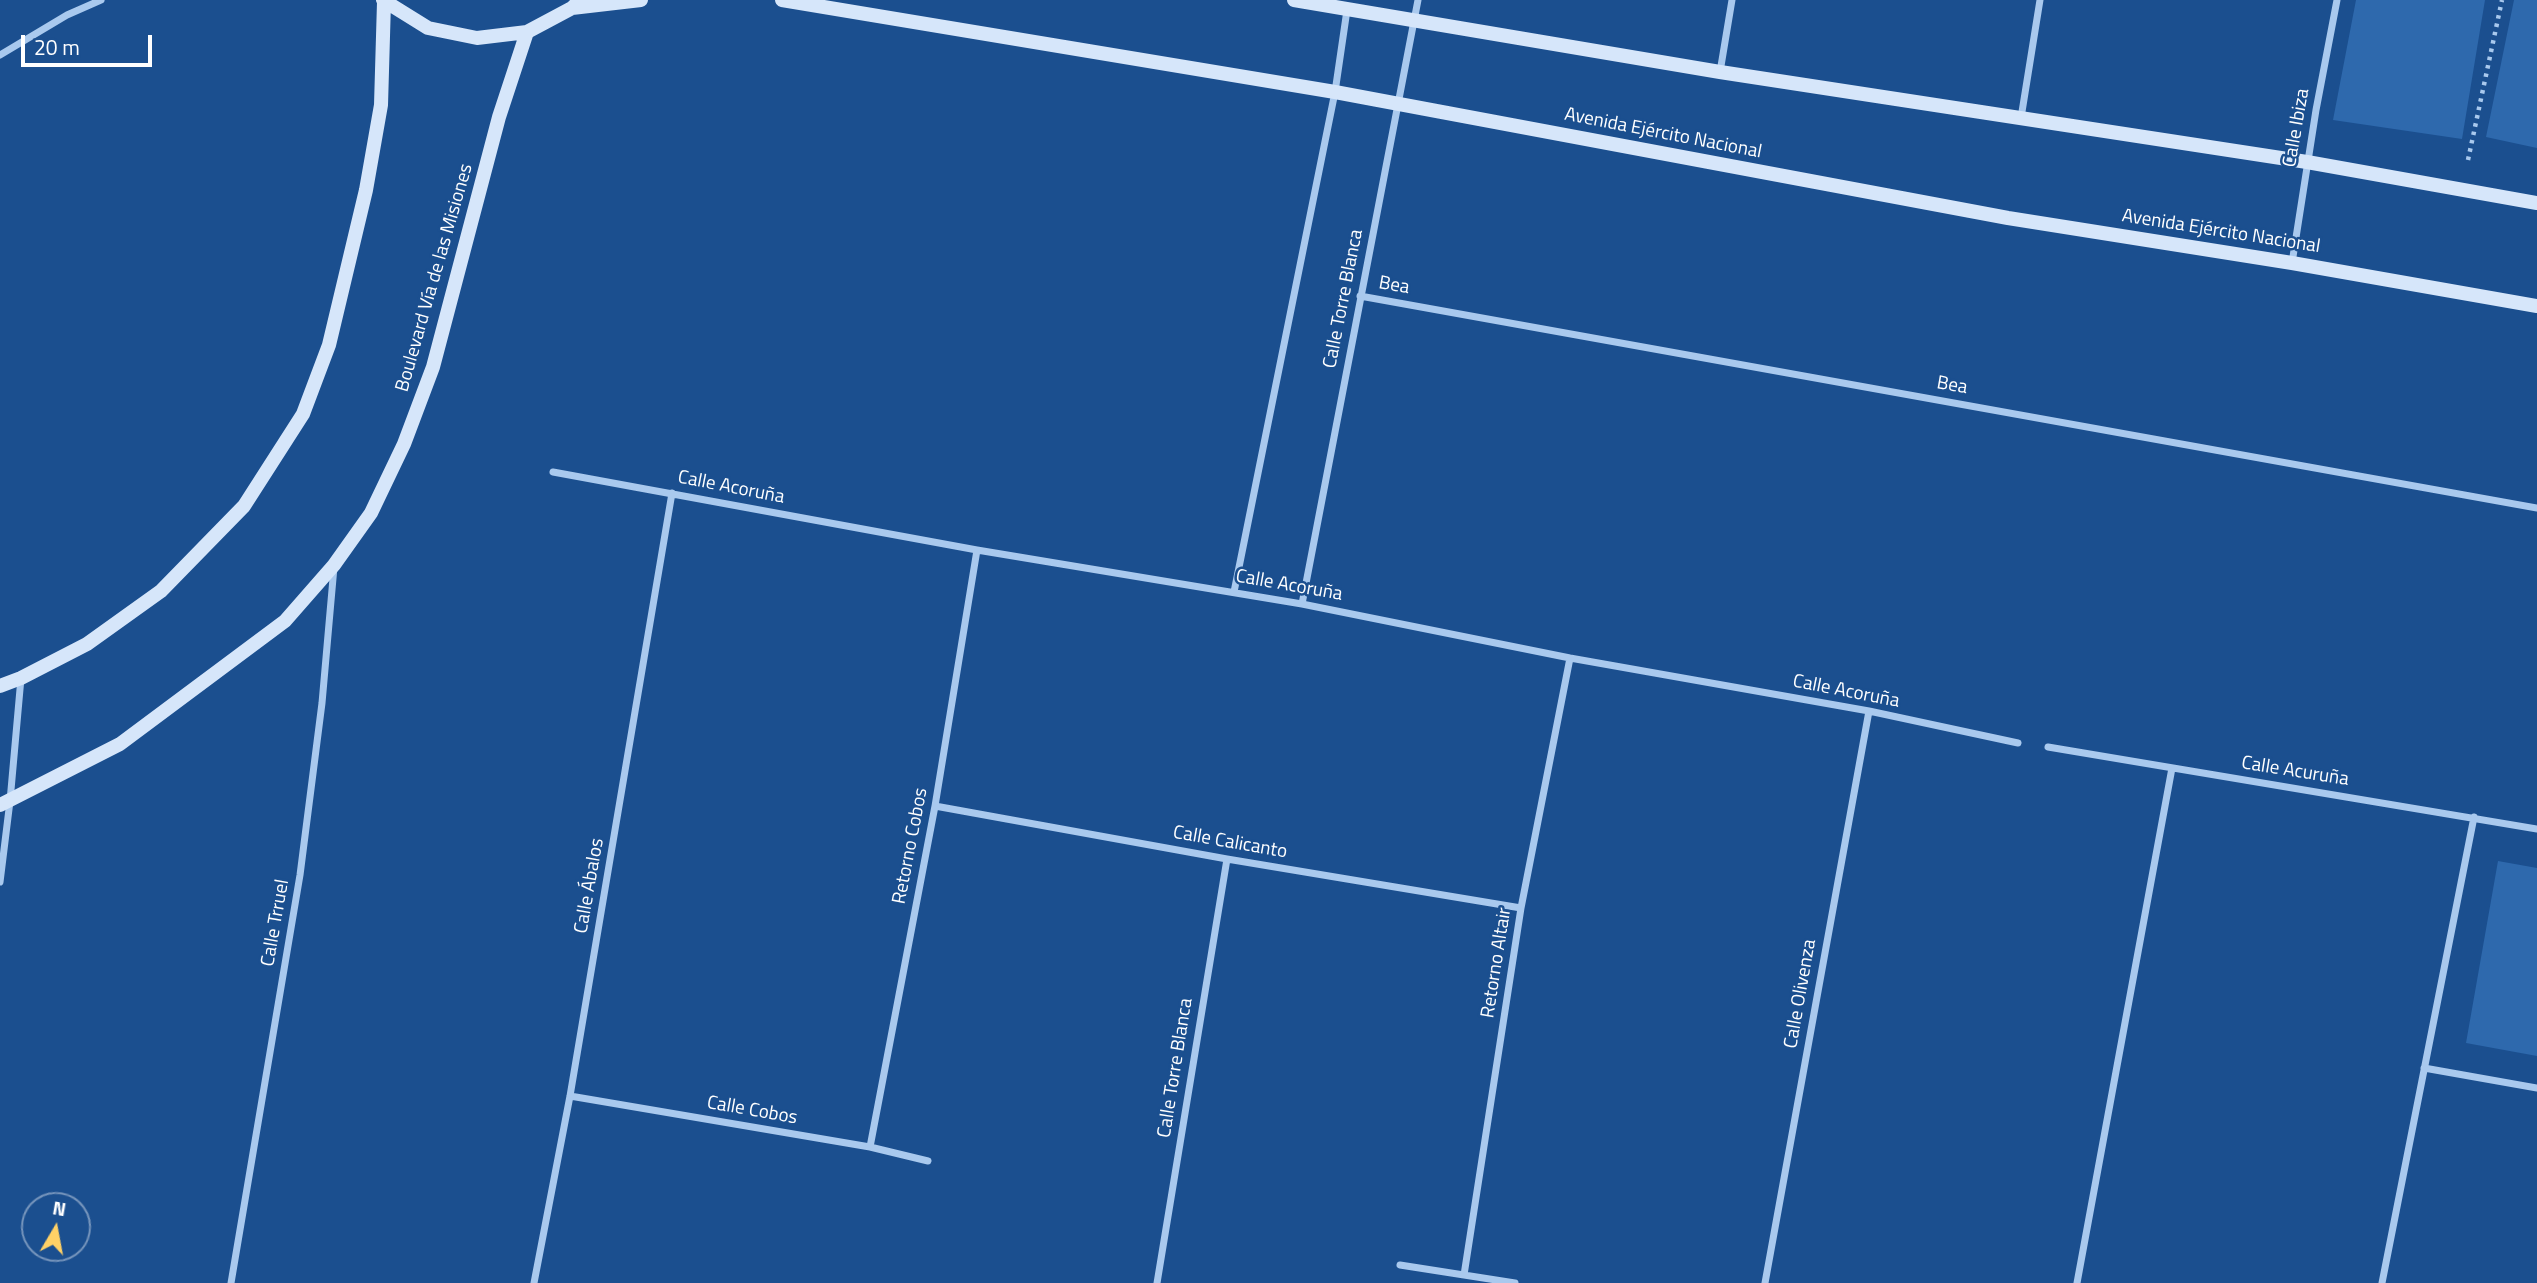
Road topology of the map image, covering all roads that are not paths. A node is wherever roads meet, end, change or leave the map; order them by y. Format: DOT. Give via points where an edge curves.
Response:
graph roads {
  1 [pos="101,0"];
  2 [pos="641,0"];
  3 [pos="782,0"];
  4 [pos="1294,0"];
  5 [pos="1418,0"];
  6 [pos="1732,0"];
  7 [pos="2040,0"];
  8 [pos="2337,0"];
  9 [pos="384,1"];
  10 [pos="576,4"];
  11 [pos="1347,10"];
  12 [pos="1414,22"];
  13 [pos="527,32"];
  14 [pos="0,55"];
  15 [pos="1720,72"];
  16 [pos="1335,92"];
  17 [pos="1397,104"];
  18 [pos="2021,118"];
  19 [pos="2307,162"];
  20 [pos="2537,203"];
  21 [pos="2292,262"];
  22 [pos="1360,296"];
  23 [pos="2537,306"];
  24 [pos="553,472"];
  25 [pos="672,494"];
  26 [pos="2537,508"];
  27 [pos="977,550"];
  28 [pos="334,565"];
  29 [pos="1234,592"];
  30 [pos="1301,604"];
  31 [pos="1570,658"];
  32 [pos="21,678"];
  33 [pos="0,686"];
  34 [pos="1869,711"];
  35 [pos="2018,743"];
  36 [pos="2048,747"];
  37 [pos="2172,768"];
  38 [pos="5,803"];
  39 [pos="935,806"];
  40 [pos="2474,817"];
  41 [pos="2537,829"];
  42 [pos="1227,859"];
  43 [pos="0,882"];
  44 [pos="1521,908"];
  45 [pos="2424,1068"];
  46 [pos="2537,1088"];
  47 [pos="570,1096"];
  48 [pos="870,1147"];
  49 [pos="928,1161"];
  50 [pos="1400,1265"];
  51 [pos="1464,1275"];
  52 [pos="232,1283"];
  53 [pos="534,1283"];
  54 [pos="1157,1283"];
  55 [pos="1515,1283"];
  56 [pos="1765,1283"];
  57 [pos="2077,1283"];
  58 [pos="2382,1283"];
  1 -- 14 [label="street"];
  2 -- 10 [label="street"];
  3 -- 16 [label="street, Avenida Ejército Nacional"];
  4 -- 11 [label="street"];
  5 -- 12 [label="street, Calle Torre Blanca"];
  6 -- 15 [label="street"];
  7 -- 18 [label="street"];
  8 -- 19 [label="street, Calle Ibiza"];
  9 -- 13 [label="street" via="440,31 477,38"];
  9 -- 32 [label="street" via="381,105 366,190 329,345 303,414 244,506 161,591 87,644"];
  10 -- 13 [label="street"];
  11 -- 12 [label="street"];
  11 -- 16 [label="street"];
  12 -- 15 [label="street"];
  12 -- 17 [label="street, Calle Torre Blanca"];
  13 -- 28 [label="street, Boulevard Vía de las Misiones" via="499,117 433,367 371,513"];
  15 -- 18 [label="street"];
  16 -- 17 [label="street, Avenida Ejército Nacional"];
  16 -- 29 [label="street"];
  17 -- 21 [label="street, Avenida Ejército Nacional" via="2008,218"];
  17 -- 22 [label="street, Calle Torre Blanca"];
  18 -- 19 [label="street"];
  19 -- 20 [label="street"];
  19 -- 21 [label="street, Calle Ibiza"];
  21 -- 23 [label="street, Avenida Ejército Nacional"];
  22 -- 26 [label="street, Bea"];
  22 -- 30 [label="street, Calle Torre Blanca"];
  24 -- 25 [label="street, Calle Acoruña"];
  25 -- 27 [label="street, Calle Acoruña"];
  25 -- 47 [label="street, Calle Ábalos"];
  27 -- 29 [label="street, Calle Acoruña"];
  27 -- 39 [label="street, Retorno Cobos"];
  28 -- 38 [label="street, Boulevard Vía de las Misiones" via="285,621 120,744"];
  28 -- 52 [label="street, Calle Trruel" via="300,875"];
  29 -- 30 [label="street, Calle Acoruña"];
  30 -- 31 [label="street, Calle Acoruña"];
  31 -- 34 [label="street, Calle Acoruña"];
  31 -- 44 [label="street, Retorno Altair"];
  32 -- 33 [label="street"];
  32 -- 38 [label="street"];
  34 -- 35 [label="street, Calle Acoruña"];
  34 -- 56 [label="street, Calle Olivenza"];
  36 -- 37 [label="street, Calle Acuruña"];
  37 -- 40 [label="street, Calle Acuruña"];
  37 -- 57 [label="street"];
  38 -- 43 [label="street"];
  39 -- 42 [label="street, Calle Calicanto"];
  39 -- 48 [label="street, Retorno Cobos"];
  40 -- 41 [label="street, Calle Acuruña"];
  40 -- 45 [label="street"];
  42 -- 44 [label="street, Calle Calicanto"];
  42 -- 54 [label="street, Calle Torre Blanca"];
  44 -- 51 [label="street, Retorno Altair"];
  45 -- 46 [label="street"];
  45 -- 58 [label="street"];
  47 -- 48 [label="street, Calle Cobos"];
  47 -- 53 [label="street, Calle Ábalos"];
  48 -- 49 [label="street, Calle Cobos"];
  50 -- 51 [label="street"];
  51 -- 55 [label="street"];
}
